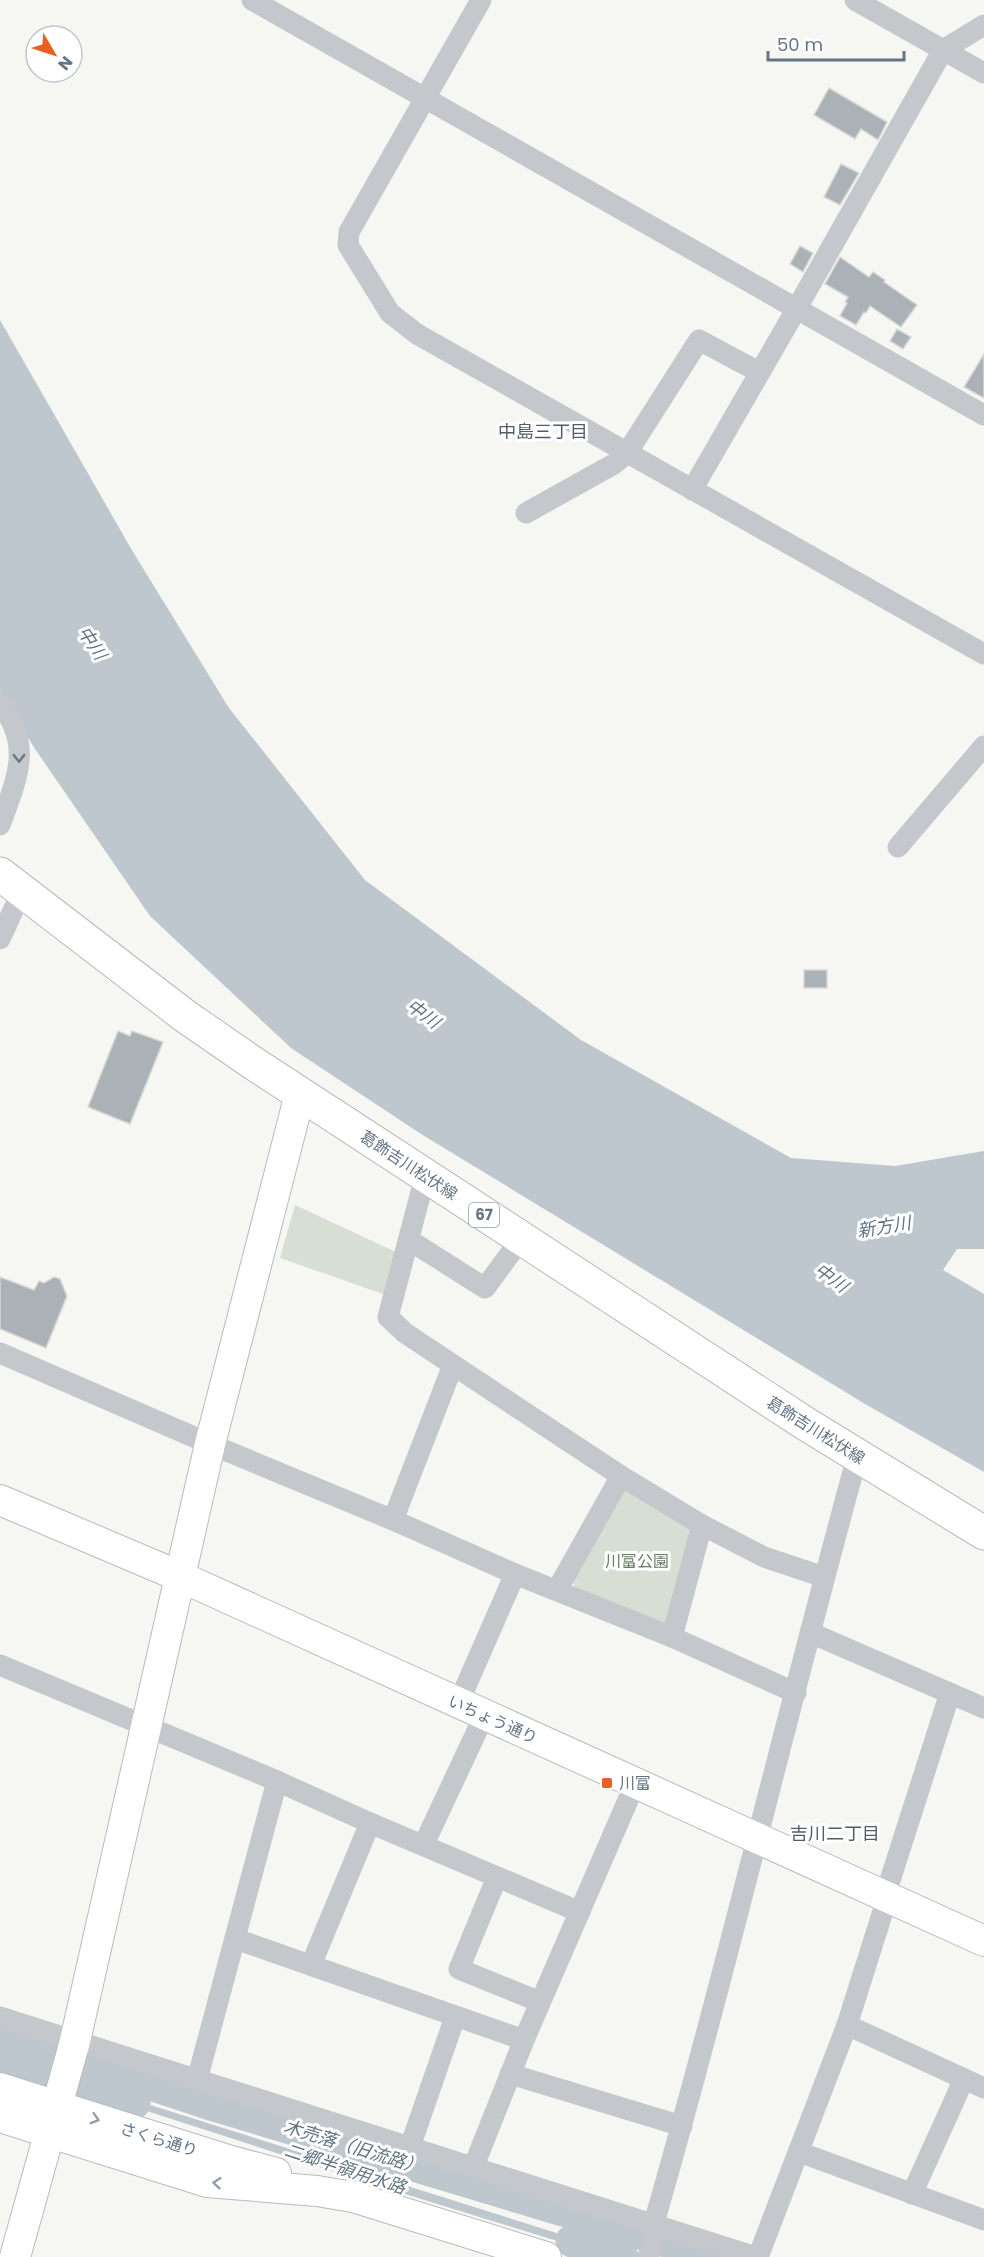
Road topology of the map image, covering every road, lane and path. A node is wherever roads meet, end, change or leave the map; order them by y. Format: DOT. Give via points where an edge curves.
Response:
graph roads {
  1 [pos="252,0"];
  2 [pos="481,0"];
  3 [pos="855,0"];
  4 [pos="984,25"];
  5 [pos="943,50"];
  6 [pos="984,73"];
  7 [pos="426,98"];
  8 [pos="797,308"];
  9 [pos="759,372"];
  10 [pos="984,415"];
  11 [pos="627,453"];
  12 [pos="692,490"];
  13 [pos="526,513"];
  14 [pos="984,654"];
  15 [pos="0,704"];
  16 [pos="984,746"];
  17 [pos="0,825"];
  18 [pos="898,847"];
  19 [pos="11,882"];
  20 [pos="0,939"];
  21 [pos="300,1094"];
  22 [pos="430,1179"];
  23 [pos="521,1239"];
  24 [pos="409,1240"];
  25 [pos="0,1353"];
  26 [pos="453,1365"];
  27 [pos="210,1444"];
  28 [pos="857,1457"];
  29 [pos="621,1476"];
  30 [pos="0,1500"];
  31 [pos="393,1520"];
  32 [pos="702,1525"];
  33 [pos="984,1533"];
  34 [pos="515,1574"];
  35 [pos="179,1576"];
  36 [pos="824,1577"];
  37 [pos="557,1590"];
  38 [pos="811,1633"];
  39 [pos="672,1637"];
  40 [pos="1,1672"];
  41 [pos="796,1693"];
  42 [pos="950,1693"];
  43 [pos="458,1704"];
  44 [pos="984,1708"];
  45 [pos="484,1716"];
  46 [pos="145,1726"];
  47 [pos="277,1781"];
  48 [pos="635,1784"];
  49 [pos="370,1823"];
  50 [pos="759,1838"];
  51 [pos="424,1844"];
  52 [pos="497,1877"];
  53 [pos="885,1896"];
  54 [pos="580,1912"];
  55 [pos="236,1939"];
  56 [pos="984,1941"];
  57 [pos="311,1965"];
  58 [pos="540,2002"];
  59 [pos="0,2017"];
  60 [pos="455,2017"];
  61 [pos="848,2025"];
  62 [pos="524,2040"];
  63 [pos="73,2046"];
  64 [pos="510,2074"];
  65 [pos="964,2079"];
  66 [pos="197,2080"];
  67 [pos="0,2088"];
  68 [pos="984,2088"];
  69 [pos="55,2112"];
  70 [pos="0,2117"];
  71 [pos="682,2126"];
  72 [pos="410,2148"];
  73 [pos="799,2152"];
  74 [pos="473,2168"];
  75 [pos="912,2194"];
  76 [pos="984,2220"];
  77 [pos="656,2224"];
  78 [pos="15,2257"];
  79 [pos="546,2257"];
  80 [pos="648,2257"];
  81 [pos="757,2257"];
  1 -- 7 [label="street"];
  2 -- 7 [label="street"];
  3 -- 5 [label="street"];
  4 -- 5 [label="street"];
  5 -- 6 [label="street"];
  5 -- 8 [label="street"];
  7 -- 8 [label="street"];
  7 -- 11 [label="street" via="349,232 348,245 355,260 390,313 417,334"];
  8 -- 9 [label="street"];
  8 -- 10 [label="street"];
  9 -- 11 [label="street" via="699,340"];
  9 -- 12 [label="street"];
  11 -- 12 [label="street"];
  11 -- 13 [label="street"];
  12 -- 14 [label="street"];
  15 -- 17 [label="street, one-way" via="19,739 20,766"];
  16 -- 18 [label="street"];
  19 -- 20 [label="street"];
  19 -- 21 [label="main road, 葛飾吉川松伏線 / 67" via="185,1016"];
  21 -- 22 [label="main road, 葛飾吉川松伏線 / 67"];
  21 -- 27 [label="street"];
  22 -- 23 [label="main road, 葛飾吉川松伏線 / 67"];
  22 -- 24 [label="street" via="421,1192"];
  23 -- 24 [label="street" via="485,1288"];
  23 -- 28 [label="main road, 葛飾吉川松伏線 / 67"];
  24 -- 26 [label="street" via="388,1317"];
  25 -- 27 [label="street"];
  26 -- 29 [label="street"];
  26 -- 31 [label="street"];
  27 -- 31 [label="street"];
  27 -- 35 [label="street"];
  28 -- 33 [label="main road, 葛飾吉川松伏線 / 67"];
  28 -- 36 [label="street"];
  29 -- 32 [label="street"];
  29 -- 37 [label="street"];
  30 -- 35 [label="street, いちょう通り"];
  31 -- 34 [label="street"];
  32 -- 36 [label="street" via="758,1554"];
  32 -- 39 [label="street"];
  34 -- 37 [label="street"];
  34 -- 43 [label="street"];
  35 -- 43 [label="street, いちょう通り"];
  35 -- 46 [label="street"];
  36 -- 38 [label="street"];
  37 -- 39 [label="street"];
  38 -- 41 [label="street"];
  38 -- 42 [label="street"];
  39 -- 41 [label="street"];
  40 -- 46 [label="street"];
  41 -- 50 [label="street"];
  42 -- 44 [label="street"];
  42 -- 53 [label="street"];
  43 -- 45 [label="street, いちょう通り"];
  45 -- 48 [label="street, いちょう通り"];
  45 -- 51 [label="street"];
  46 -- 47 [label="street"];
  46 -- 63 [label="street"];
  47 -- 49 [label="street"];
  47 -- 55 [label="street"];
  48 -- 50 [label="street, いちょう通り"];
  48 -- 54 [label="street"];
  49 -- 51 [label="street"];
  49 -- 57 [label="street"];
  50 -- 53 [label="street, いちょう通り"];
  50 -- 71 [label="street"];
  51 -- 52 [label="street"];
  52 -- 54 [label="street"];
  52 -- 58 [label="street" via="459,1969"];
  53 -- 56 [label="street, いちょう通り"];
  53 -- 61 [label="street" via="885,1908"];
  54 -- 58 [label="street"];
  55 -- 57 [label="street"];
  55 -- 66 [label="street"];
  57 -- 60 [label="street"];
  58 -- 62 [label="street"];
  59 -- 63 [label="street"];
  60 -- 62 [label="street"];
  60 -- 72 [label="street"];
  61 -- 65 [label="street"];
  61 -- 73 [label="street"];
  62 -- 64 [label="street"];
  63 -- 66 [label="street"];
  63 -- 69 [label="street"];
  64 -- 71 [label="street"];
  64 -- 74 [label="street"];
  65 -- 68 [label="street"];
  65 -- 75 [label="street"];
  66 -- 72 [label="street"];
  67 -- 69 [label="street, さくら通り"];
  69 -- 70 [label="street, さくら通り"];
  69 -- 78 [label="street"];
  69 -- 79 [label="street, さくら通り" via="207,2182 353,2197"];
  71 -- 77 [label="street"];
  72 -- 74 [label="street"];
  73 -- 75 [label="street"];
  73 -- 81 [label="street"];
  74 -- 77 [label="street"];
  75 -- 76 [label="street"];
  77 -- 80 [label="street"];
  77 -- 81 [label="street"];
}
